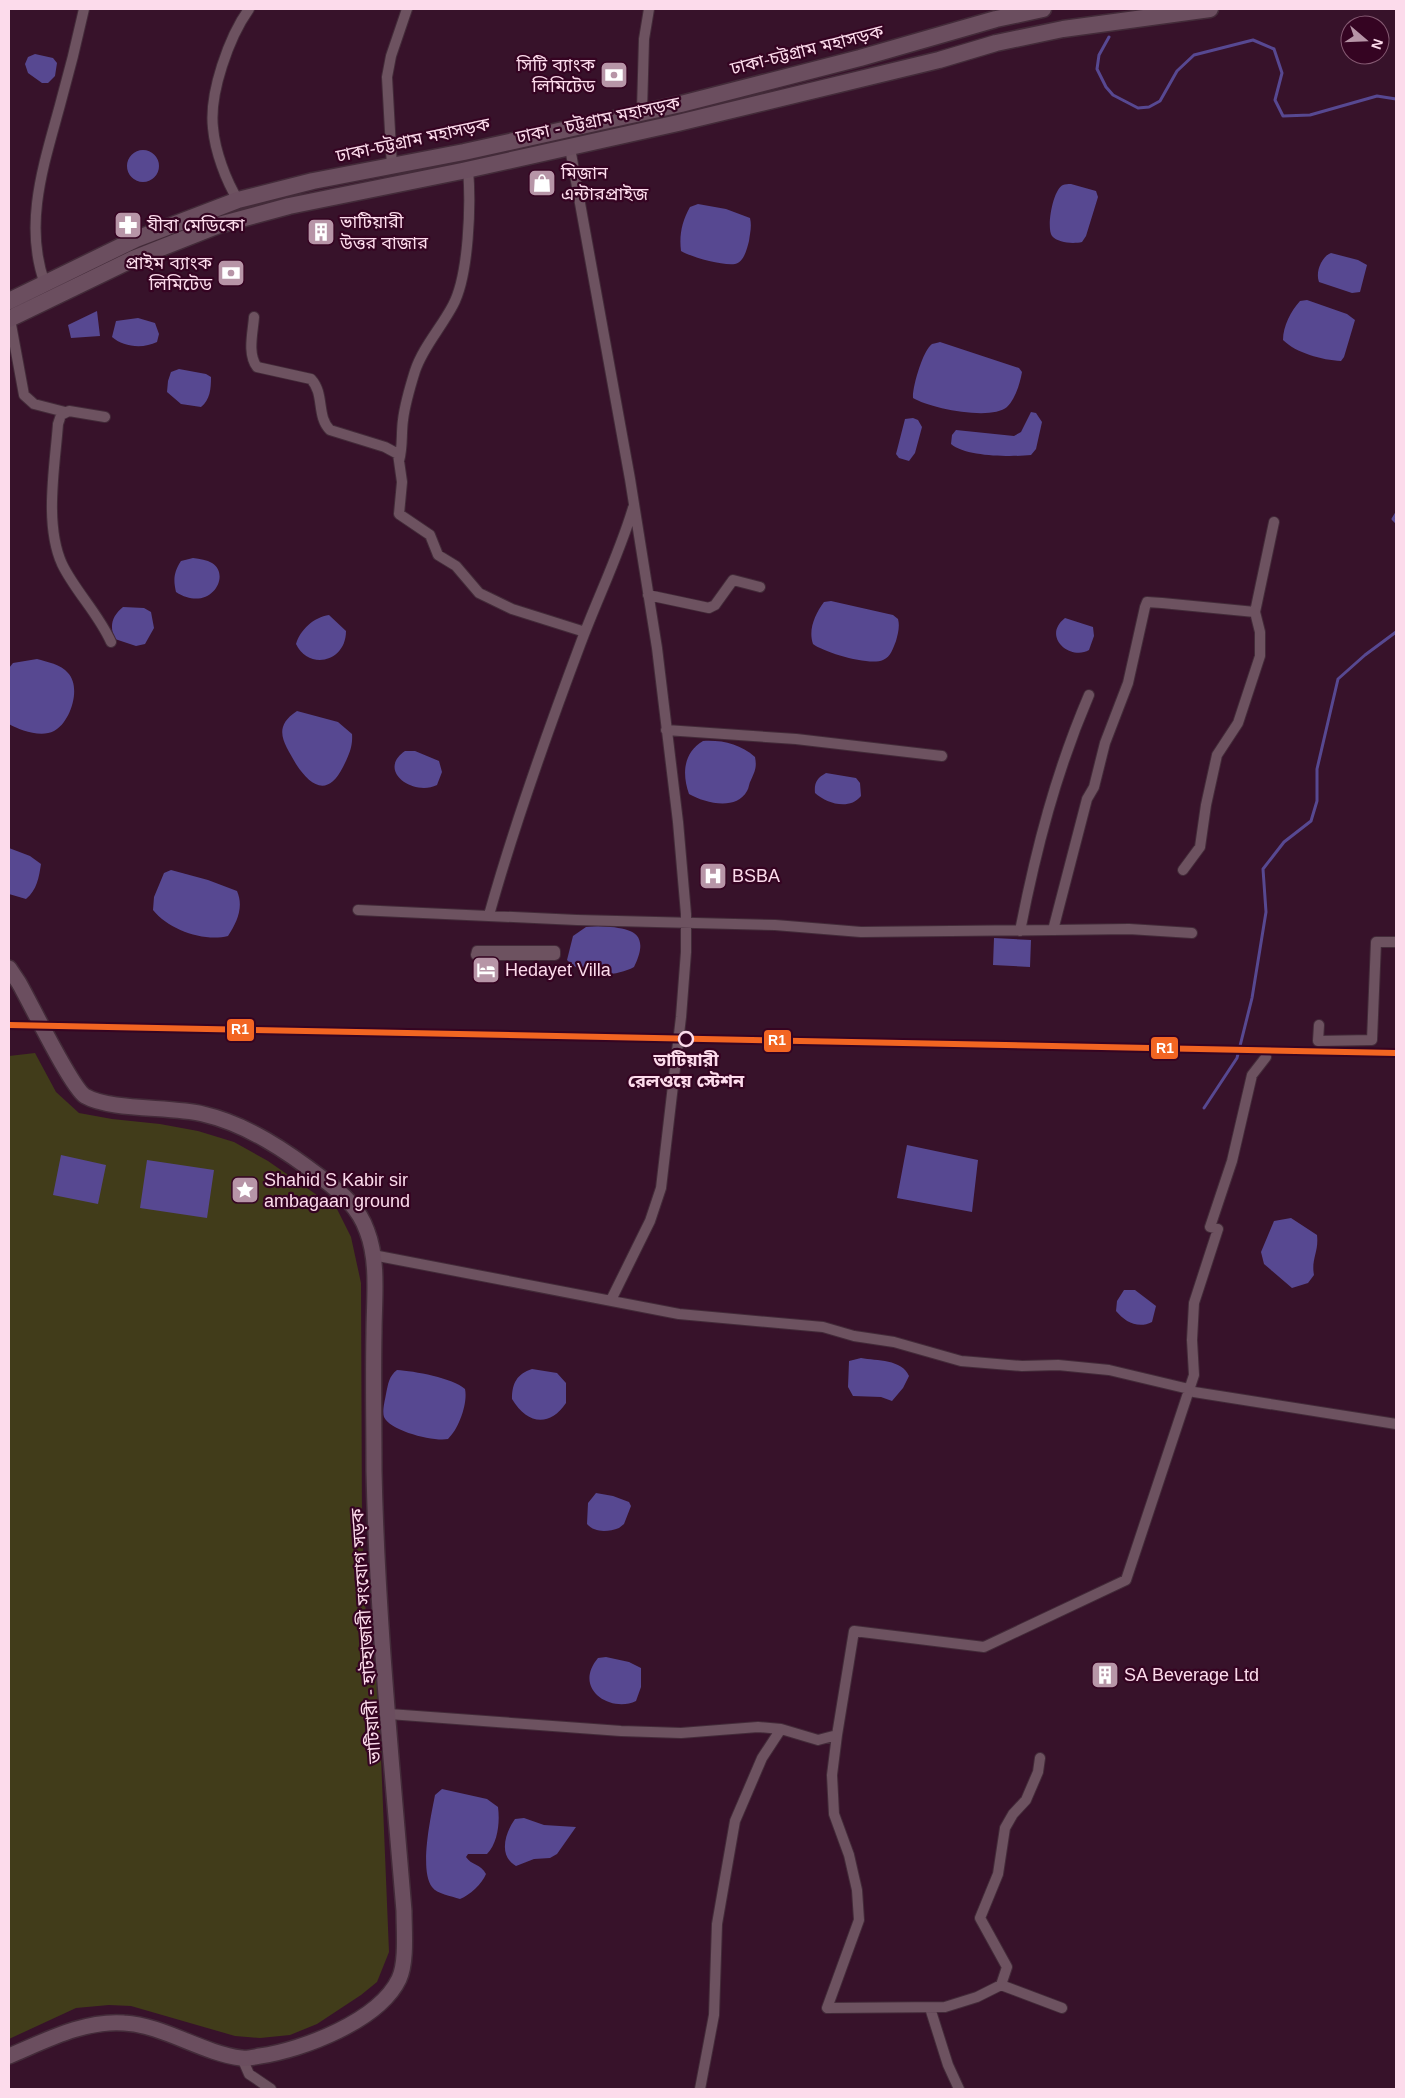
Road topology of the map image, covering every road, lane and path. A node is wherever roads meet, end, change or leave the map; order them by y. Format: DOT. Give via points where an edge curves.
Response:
graph roads {
  1 [pos="84,9"];
  2 [pos="249,9"];
  3 [pos="407,9"];
  4 [pos="648,9"];
  5 [pos="1043,9"];
  6 [pos="1210,9"];
  7 [pos="642,110"];
  8 [pos="570,148"];
  9 [pos="392,166"];
  10 [pos="468,169"];
  11 [pos="238,200"];
  12 [pos="45,284"];
  13 [pos="9,301"];
  14 [pos="254,317"];
  15 [pos="9,319"];
  16 [pos="65,412"];
  17 [pos="105,416"];
  18 [pos="399,463"];
  19 [pos="634,504"];
  20 [pos="1274,522"];
  21 [pos="760,587"];
  22 [pos="648,595"];
  23 [pos="1255,612"];
  24 [pos="585,632"];
  25 [pos="111,642"];
  26 [pos="1089,696"];
  27 [pos="666,730"];
  28 [pos="942,756"];
  29 [pos="1183,870"];
  30 [pos="358,910"];
  31 [pos="489,915"];
  32 [pos="686,923"];
  33 [pos="1052,930"];
  34 [pos="1020,931"];
  35 [pos="1192,933"];
  36 [pos="1396,942"];
  37 [pos="555,956"];
  38 [pos="9,968"];
  39 [pos="1318,1025"];
  40 [pos="1266,1057"];
  41 [pos="373,1255"];
  42 [pos="611,1300"];
  43 [pos="1190,1389"];
  44 [pos="1396,1424"];
  45 [pos="389,1714"];
  46 [pos="781,1729"];
  47 [pos="837,1736"];
  48 [pos="1040,1758"];
  49 [pos="1001,1985"];
  50 [pos="930,2008"];
  51 [pos="1062,2008"];
  52 [pos="9,2056"];
  53 [pos="242,2058"];
  54 [pos="271,2089"];
  55 [pos="700,2089"];
  56 [pos="959,2089"];
  1 -- 12 [label="street" via="35,213 34,237"];
  2 -- 11 [label="street" via="223,64 214,106 213,128 231,188"];
  3 -- 9 [label="street" via="387,77"];
  4 -- 7 [label="street"];
  5 -- 7 [label="highway, ঢাকা-চট্টগ্রাম মহাসড়ক" via="681,104"];
  6 -- 8 [label="highway, ঢাকা - চট্টগ্রাম মহাসড়ক" via="1096,23 996,43 930,62"];
  7 -- 9 [label="highway, ঢাকা-চট্টগ্রাম মহাসড়ক" via="575,128"];
  8 -- 10 [label="highway, ঢাকা - চট্টগ্রাম মহাসড়ক"];
  8 -- 19 [label="street"];
  9 -- 11 [label="highway, ঢাকা-চট্টগ্রাম মহাসড়ক"];
  10 -- 15 [label="highway, ঢাকা - চট্টগ্রাম মহাসড়ক" via="310,200 235,220 133,259"];
  10 -- 18 [label="street" via="462,280 453,306 416,369 403,420 403,448"];
  11 -- 12 [label="highway, ঢাকা-চট্টগ্রাম মহাসড়ক" via="136,240"];
  12 -- 13 [label="highway, ঢাকা-চট্টগ্রাম মহাসড়ক"];
  14 -- 18 [label="street" via="252,351 257,367 311,379 319,392 324,424 330,430 392,449 398,454"];
  15 -- 16 [label="street" via="24,395 34,404"];
  16 -- 17 [label="street"];
  16 -- 25 [label="street" via="58,424 51,515 53,538 62,564 102,622"];
  18 -- 24 [label="street" via="402,482 399,514 425,530 434,541 438,555 456,566 479,593 512,609"];
  19 -- 22 [label="street"];
  19 -- 24 [label="street" via="613,567"];
  20 -- 23 [label="street"];
  21 -- 22 [label="street" via="733,580 715,605 709,608"];
  22 -- 27 [label="street" via="660,665"];
  23 -- 29 [label="street" via="1260,632 1260,656 1238,723 1217,755 1200,847"];
  23 -- 33 [label="street" via="1147,602 1128,683 1105,742 1094,787 1087,799"];
  24 -- 31 [label="street" via="537,765"];
  26 -- 34 [label="street" via="1068,743 1046,814"];
  27 -- 28 [label="street" via="796,739"];
  27 -- 32 [label="street"];
  30 -- 31 [label="street"];
  31 -- 32 [label="street"];
  32 -- 34 [label="street" via="775,925 861,932"];
  32 -- 42 [label="street" via="681,1017 661,1188 650,1220"];
  33 -- 34 [label="street"];
  33 -- 35 [label="street" via="1129,929"];
  36 -- 39 [label="street" via="1376,942 1372,1040 1318,1041"];
  37 -- 37 [label="street" via="506,955 476,955 477,951 555,951"];
  38 -- 41 [label="main road, ভাটিয়ারী - হাটহাজারী সংযোগ সড়ক" via="71,1081 84,1096 116,1105 203,1114 242,1127 278,1147 354,1205 367,1230"];
  40 -- 43 [label="street" via="1252,1075 1232,1161 1210,1226 1218,1229 1194,1303 1194,1375"];
  41 -- 42 [label="street"];
  41 -- 45 [label="main road, ভাটিয়ারী - হাটহাজারী সংযোগ সড়ক" via="374,1473"];
  42 -- 43 [label="street" via="717,1319 823,1327 962,1360 1109,1370"];
  43 -- 44 [label="street"];
  43 -- 47 [label="street" via="1126,1580 984,1647 854,1631"];
  45 -- 46 [label="street" via="646,1732"];
  45 -- 53 [label="main road, ভাটিয়ারী - হাটহাজারী সংযোগ সড়ক" via="404,1911 404,1949 399,1979 380,2002 330,2035 299,2048"];
  46 -- 47 [label="street" via="818,1740"];
  46 -- 55 [label="street" via="762,1758 735,1822 717,1924 714,2015"];
  47 -- 50 [label="street" via="832,1775 834,1814 849,1855 857,1890 859,1920 826,2008"];
  48 -- 49 [label="street" via="1038,1772 1026,1800 1005,1828 998,1874 980,1918 1007,1967"];
  49 -- 50 [label="street" via="945,2007"];
  49 -- 51 [label="street"];
  50 -- 56 [label="street"];
  52 -- 53 [label="main road, ভাটিয়ারী - হাটহাজারী সংযোগ সড়ক" via="72,2030 103,2023 126,2023"];
  53 -- 54 [label="street" via="249,2074"];
}
